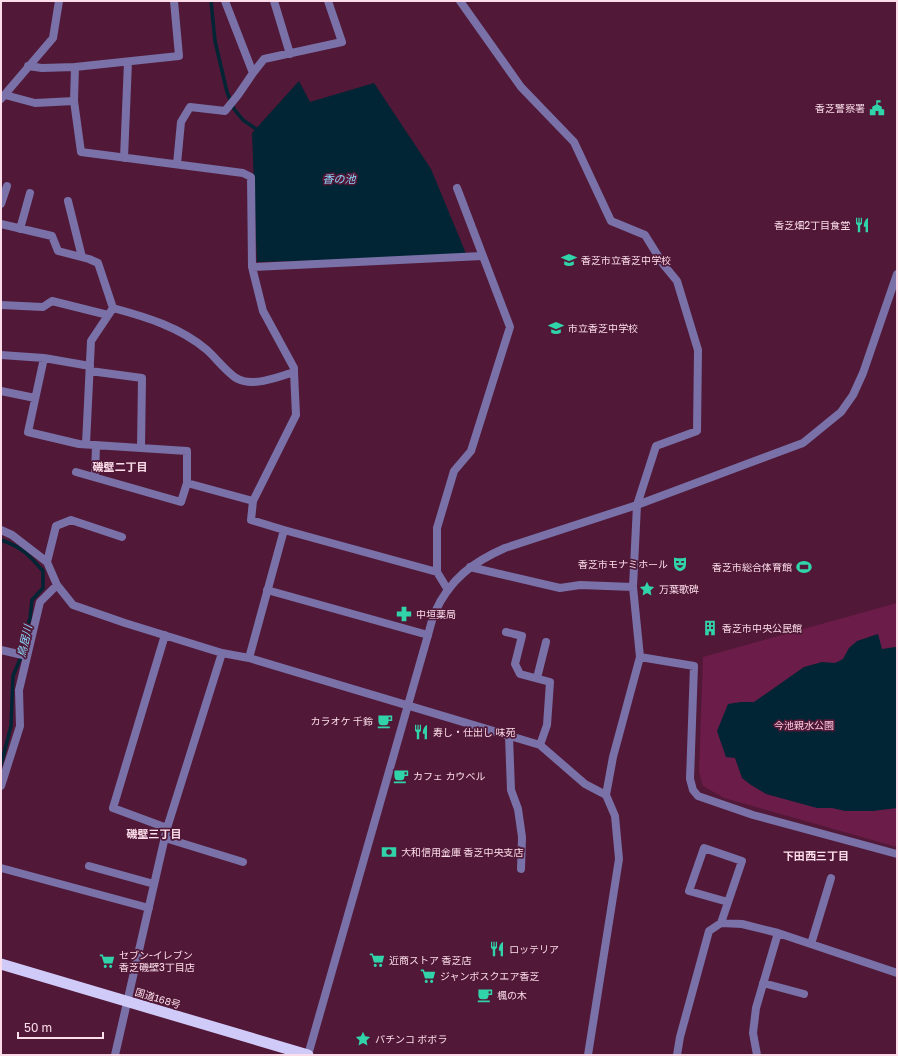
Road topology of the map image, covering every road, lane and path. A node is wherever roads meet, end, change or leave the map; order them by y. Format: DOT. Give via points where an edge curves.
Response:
graph roads {
  1 [pos="59,1"];
  2 [pos="174,1"];
  3 [pos="226,1"];
  4 [pos="274,1"];
  5 [pos="328,1"];
  6 [pos="460,1"];
  7 [pos="290,54"];
  8 [pos="128,62"];
  9 [pos="28,66"];
  10 [pos="75,67"];
  11 [pos="253,73"];
  12 [pos="3,97"];
  13 [pos="74,101"];
  14 [pos="124,158"];
  15 [pos="177,164"];
  16 [pos="7,186"];
  17 [pos="456,188"];
  18 [pos="30,193"];
  19 [pos="68,201"];
  20 [pos="1,204"];
  21 [pos="1,224"];
  22 [pos="20,229"];
  23 [pos="482,256"];
  24 [pos="82,257"];
  25 [pos="252,267"];
  26 [pos="897,274"];
  27 [pos="1,305"];
  28 [pos="111,311"];
  29 [pos="1,355"];
  30 [pos="44,358"];
  31 [pos="90,369"];
  32 [pos="294,372"];
  33 [pos="1,391"];
  34 [pos="35,398"];
  35 [pos="86,444"];
  36 [pos="96,445"];
  37 [pos="141,448"];
  38 [pos="76,472"];
  39 [pos="95,477"];
  40 [pos="187,483"];
  41 [pos="253,501"];
  42 [pos="637,505"];
  43 [pos="1,530"];
  44 [pos="284,530"];
  45 [pos="122,537"];
  46 [pos="47,562"];
  47 [pos="470,566"];
  48 [pos="437,572"];
  49 [pos="57,585"];
  50 [pos="633,587"];
  51 [pos="268,590"];
  52 [pos="448,590"];
  53 [pos="506,632"];
  54 [pos="165,635"];
  55 [pos="428,636"];
  56 [pos="546,642"];
  57 [pos="1,650"];
  58 [pos="222,653"];
  59 [pos="27,656"];
  60 [pos="640,657"];
  61 [pos="249,658"];
  62 [pos="537,678"];
  63 [pos="408,706"];
  64 [pos="509,736"];
  65 [pos="540,745"];
  66 [pos="1,755"];
  67 [pos="10,758"];
  68 [pos="1,786"];
  69 [pos="606,795"];
  70 [pos="167,828"];
  71 [pos="165,838"];
  72 [pos="897,854"];
  73 [pos="243,862"];
  74 [pos="89,866"];
  75 [pos="1,868"];
  76 [pos="521,869"];
  77 [pos="831,878"];
  78 [pos="154,884"];
  79 [pos="728,902"];
  80 [pos="149,908"];
  81 [pos="721,923"];
  82 [pos="778,933"];
  83 [pos="811,944"];
  84 [pos="1,964"];
  85 [pos="897,973"];
  86 [pos="763,983"];
  87 [pos="804,994"];
  88 [pos="128,1002"];
  89 [pos="115,1055"];
  90 [pos="308,1055"];
  91 [pos="588,1055"];
  92 [pos="677,1055"];
  93 [pos="757,1055"];
  1 -- 9 [label="street" via="52,38"];
  2 -- 8 [label="street" via="179,56"];
  3 -- 11 [label="street"];
  4 -- 7 [label="street"];
  5 -- 7 [label="street" via="342,42"];
  6 -- 42 [label="street" via="521,87 574,142 611,221 645,235 677,281 698,350 697,431 656,446"];
  7 -- 11 [label="street" via="264,60"];
  8 -- 10 [label="street"];
  8 -- 14 [label="street"];
  9 -- 10 [label="street"];
  9 -- 12 [label="street"];
  10 -- 13 [label="street"];
  11 -- 15 [label="street" via="225,111 190,107 181,122"];
  12 -- 13 [label="street" via="35,104"];
  13 -- 14 [label="street" via="82,152"];
  14 -- 15 [label="street"];
  15 -- 25 [label="street" via="243,173 251,177"];
  16 -- 20 [label="street"];
  17 -- 23 [label="street"];
  18 -- 22 [label="street"];
  19 -- 24 [label="street"];
  21 -- 22 [label="street"];
  22 -- 24 [label="street" via="52,236 58,251"];
  23 -- 25 [label="street"];
  23 -- 48 [label="street" via="510,327 471,451 454,472 445,500 437,528"];
  24 -- 28 [label="street" via="98,264"];
  25 -- 32 [label="street" via="263,311"];
  26 -- 42 [label="street" via="863,373 842,412 803,443"];
  27 -- 28 [label="street" via="43,307 52,301"];
  28 -- 31 [label="street" via="91,341"];
  28 -- 32 [label="street" via="151,318 171,327 207,350 238,379 260,382"];
  29 -- 30 [label="street"];
  30 -- 31 [label="street"];
  30 -- 34 [label="street"];
  31 -- 35 [label="street"];
  31 -- 37 [label="street" via="142,378"];
  32 -- 41 [label="street" via="296,416"];
  33 -- 34 [label="street"];
  34 -- 35 [label="street" via="28,432"];
  35 -- 36 [label="street"];
  36 -- 37 [label="street"];
  36 -- 39 [label="street"];
  37 -- 40 [label="street" via="187,451"];
  38 -- 39 [label="street"];
  39 -- 40 [label="street" via="180,502"];
  40 -- 41 [label="street"];
  41 -- 44 [label="street" via="251,520"];
  42 -- 47 [label="street" via="505,548"];
  42 -- 50 [label="street"];
  43 -- 46 [label="street" via="12,534"];
  44 -- 48 [label="street"];
  44 -- 51 [label="street"];
  45 -- 46 [label="street" via="71,520 56,526"];
  46 -- 49 [label="street"];
  47 -- 50 [label="street" via="560,588 580,585"];
  47 -- 52 [label="street"];
  48 -- 52 [label="street"];
  49 -- 54 [label="street" via="73,605"];
  49 -- 59 [label="street" via="40,602"];
  50 -- 60 [label="street"];
  51 -- 55 [label="street"];
  51 -- 61 [label="street"];
  52 -- 55 [label="street" via="435,612"];
  53 -- 62 [label="street" via="522,636 515,664 520,674"];
  54 -- 58 [label="street"];
  54 -- 70 [label="street" via="113,808"];
  55 -- 63 [label="street"];
  56 -- 62 [label="street"];
  57 -- 59 [label="street"];
  58 -- 61 [label="street"];
  58 -- 70 [label="street"];
  59 -- 67 [label="street" via="19,690 20,726"];
  60 -- 69 [label="street" via="613,757"];
  60 -- 72 [label="street" via="694,666 690,779 698,796 753,816"];
  61 -- 63 [label="street"];
  62 -- 65 [label="street" via="550,682 547,725"];
  63 -- 64 [label="street"];
  63 -- 90 [label="street"];
  64 -- 65 [label="street"];
  64 -- 76 [label="street" via="511,790 518,809 522,837"];
  65 -- 69 [label="street" via="585,784"];
  66 -- 67 [label="street"];
  67 -- 68 [label="street"];
  69 -- 91 [label="street" via="615,816 619,859"];
  70 -- 71 [label="street"];
  71 -- 73 [label="street"];
  71 -- 78 [label="street"];
  74 -- 78 [label="street"];
  75 -- 80 [label="street"];
  77 -- 83 [label="street"];
  78 -- 80 [label="street"];
  79 -- 79 [label="street" via="689,891 704,848 742,861"];
  79 -- 81 [label="street"];
  80 -- 88 [label="street"];
  81 -- 82 [label="street" via="742,924"];
  81 -- 92 [label="street" via="709,931"];
  82 -- 83 [label="street"];
  82 -- 86 [label="street"];
  83 -- 85 [label="street"];
  84 -- 88 [label="highway, 国道168号"];
  86 -- 87 [label="street"];
  86 -- 93 [label="street" via="752,1033"];
  88 -- 89 [label="street"];
  88 -- 90 [label="highway, 国道168号"];
}
